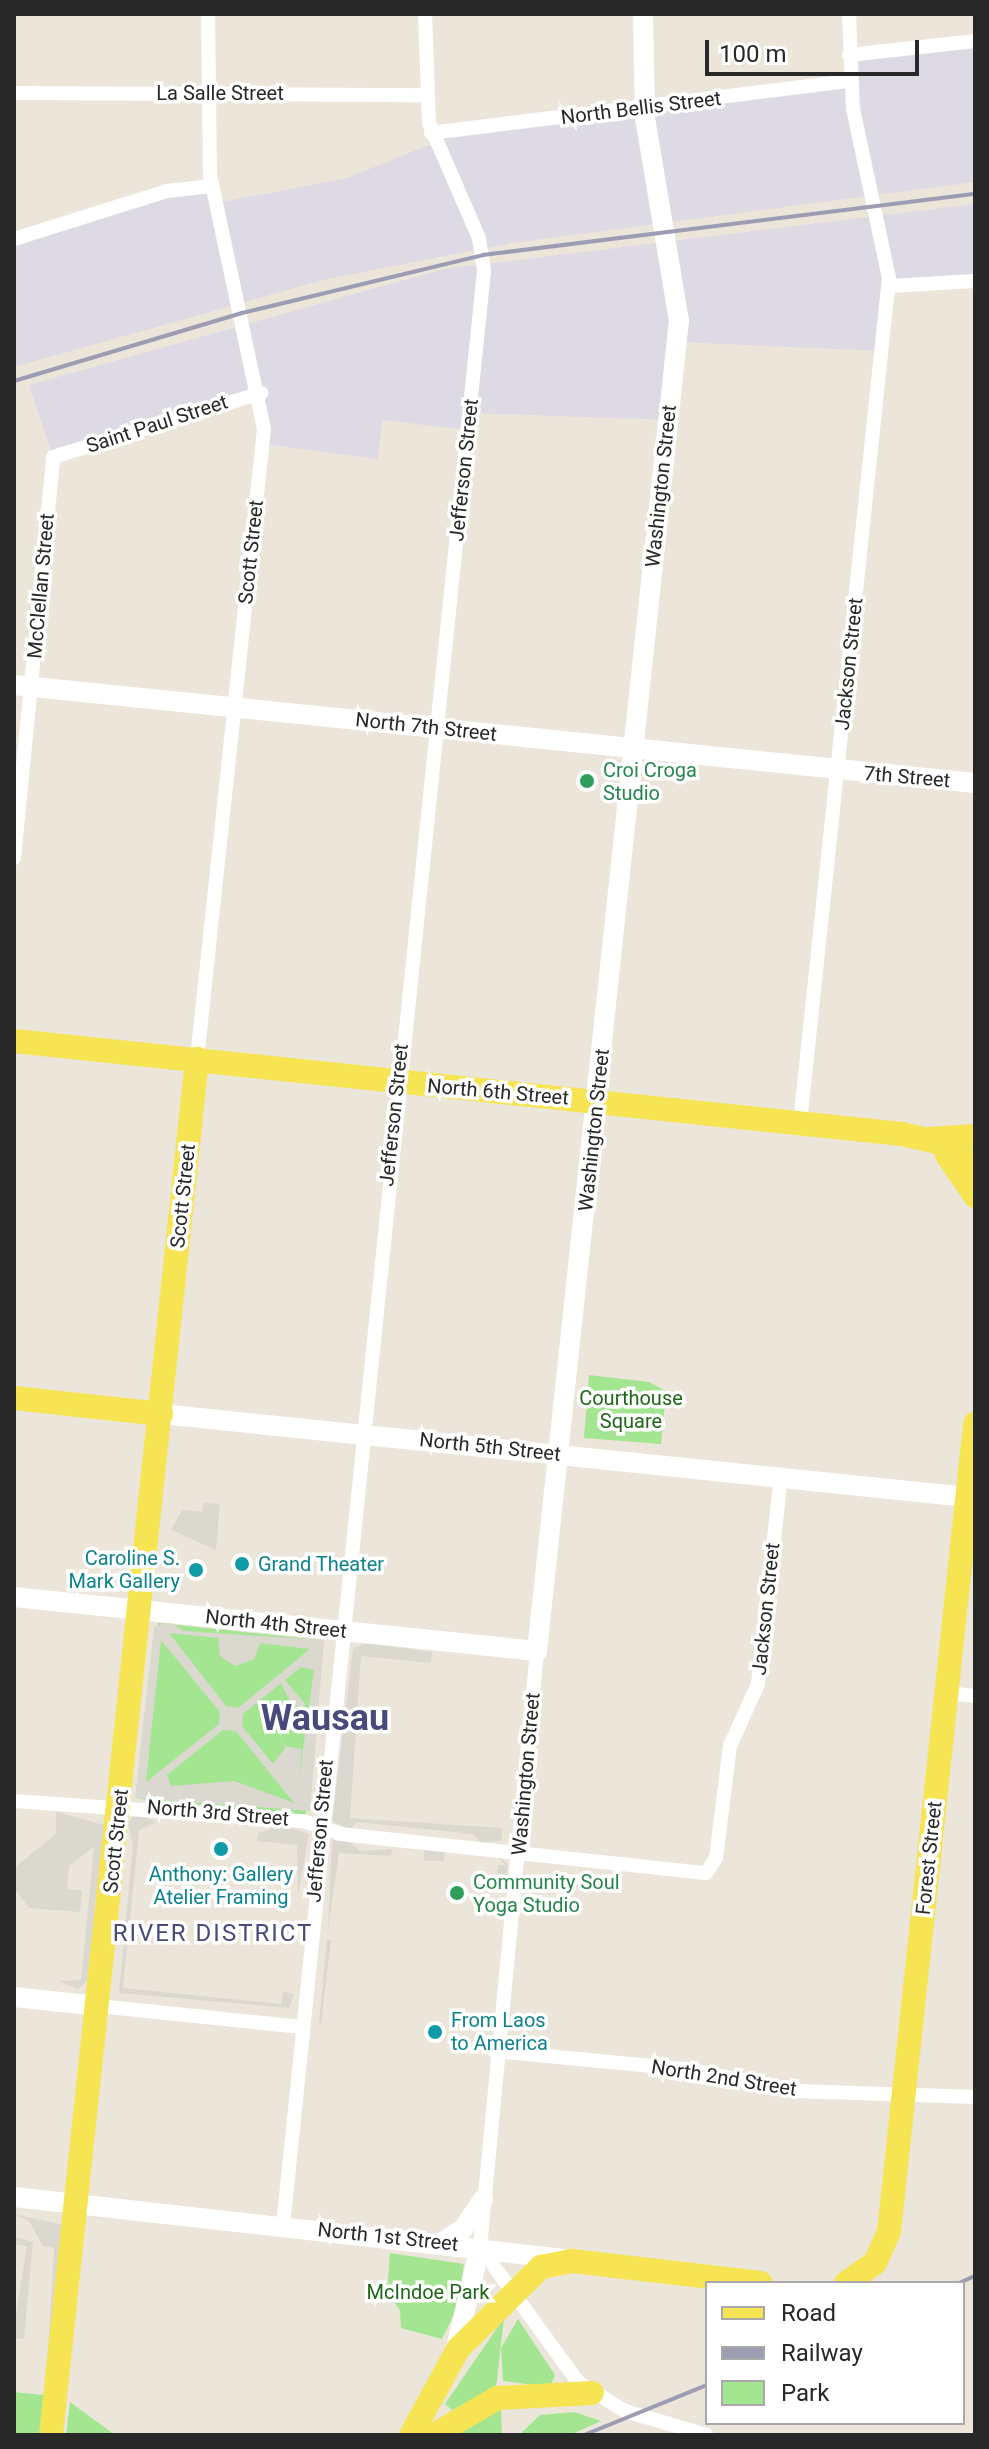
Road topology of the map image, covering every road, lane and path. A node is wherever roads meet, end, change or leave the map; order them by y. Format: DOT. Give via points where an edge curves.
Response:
graph roads {
  1 [pos="208,14"];
  2 [pos="425,14"];
  3 [pos="643,14"];
  4 [pos="849,14"];
  5 [pos="975,41"];
  6 [pos="849,55"];
  7 [pos="850,81"];
  8 [pos="14,93"];
  9 [pos="209,94"];
  10 [pos="425,95"];
  11 [pos="644,108"];
  12 [pos="431,133"];
  13 [pos="212,186"];
  14 [pos="14,239"];
  15 [pos="975,281"];
  16 [pos="889,286"];
  17 [pos="261,393"];
  18 [pos="53,457"];
  19 [pos="23,686"];
  20 [pos="235,708"];
  21 [pos="437,728"];
  22 [pos="633,749"];
  23 [pos="838,770"];
  24 [pos="975,783"];
  25 [pos="14,858"];
  26 [pos="14,1041"];
  27 [pos="197,1059"];
  28 [pos="398,1082"];
  29 [pos="597,1102"];
  30 [pos="800,1123"];
  31 [pos="975,1136"];
  32 [pos="929,1139"];
  33 [pos="975,1165"];
  34 [pos="975,1196"];
  35 [pos="14,1398"];
  36 [pos="161,1414"];
  37 [pos="975,1424"];
  38 [pos="361,1434"];
  39 [pos="559,1454"];
  40 [pos="781,1477"];
  41 [pos="971,1498"];
  42 [pos="14,1597"];
  43 [pos="139,1610"];
  44 [pos="340,1630"];
  45 [pos="537,1651"];
  46 [pos="947,1693"];
  47 [pos="975,1696"];
  48 [pos="14,1801"];
  49 [pos="119,1810"];
  50 [pos="321,1825"];
  51 [pos="519,1853"];
  52 [pos="706,1873"];
  53 [pos="14,1997"];
  54 [pos="98,2006"];
  55 [pos="302,2027"];
  56 [pos="494,2051"];
  57 [pos="906,2091"];
  58 [pos="975,2097"];
  59 [pos="14,2197"];
  60 [pos="483,2199"];
  61 [pos="78,2204"];
  62 [pos="283,2226"];
  63 [pos="443,2242"];
  64 [pos="480,2247"];
  65 [pos="572,2261"];
  66 [pos="744,2281"];
  67 [pos="851,2281"];
  68 [pos="513,2288"];
  69 [pos="455,2353"];
  70 [pos="592,2393"];
  71 [pos="51,2435"];
  72 [pos="411,2435"];
  73 [pos="434,2435"];
  74 [pos="707,2435"];
  1 -- 9 [label="street, Scott Street"];
  2 -- 10 [label="street, Jefferson Street"];
  3 -- 11 [label="street, Washington Street"];
  4 -- 6 [label="street, Jackson Street"];
  5 -- 6 [label="street"];
  6 -- 7 [label="street, Jackson Street"];
  7 -- 11 [label="street, North Bellis Street"];
  7 -- 16 [label="street, Jackson Street"];
  8 -- 9 [label="street, La Salle Street"];
  9 -- 10 [label="street, La Salle Street"];
  9 -- 13 [label="street, Scott Street"];
  10 -- 12 [label="street, Jefferson Street"];
  11 -- 12 [label="street, North Bellis Street"];
  11 -- 22 [label="street, Washington Street" via="679,321"];
  12 -- 21 [label="street, Jefferson Street" via="484,263"];
  13 -- 14 [label="street" via="162,192"];
  13 -- 17 [label="street, Scott Street"];
  15 -- 16 [label="street"];
  16 -- 23 [label="street, Jackson Street"];
  17 -- 18 [label="street, Saint Paul Street"];
  17 -- 20 [label="street, Scott Street" via="264,429"];
  18 -- 19 [label="street, McClellan Street"];
  19 -- 20 [label="street, North 7th Street"];
  19 -- 25 [label="street, McClellan Street"];
  20 -- 21 [label="street, North 7th Street"];
  20 -- 27 [label="street, Scott Street"];
  21 -- 22 [label="street, North 7th Street"];
  21 -- 28 [label="street, Jefferson Street"];
  22 -- 23 [label="street, North 7th Street"];
  22 -- 29 [label="street, Washington Street"];
  23 -- 24 [label="street, 7th Street"];
  23 -- 30 [label="street, Jackson Street"];
  26 -- 27 [label="main road, North 6th Street"];
  27 -- 28 [label="main road, North 6th Street"];
  27 -- 36 [label="main road, Scott Street"];
  28 -- 29 [label="main road, North 6th Street"];
  28 -- 38 [label="street, Jefferson Street"];
  29 -- 30 [label="main road, North 6th Street"];
  29 -- 39 [label="street, Washington Street"];
  30 -- 32 [label="main road, North 6th Street"];
  31 -- 32 [label="main road"];
  32 -- 33 [label="main road, North 6th Street"];
  32 -- 34 [label="main road"];
  35 -- 36 [label="main road, North 5th Street"];
  36 -- 38 [label="street, North 5th Street"];
  36 -- 43 [label="main road, Scott Street"];
  37 -- 41 [label="main road, Forest Street"];
  38 -- 39 [label="street, North 5th Street"];
  38 -- 44 [label="street, Jefferson Street"];
  39 -- 40 [label="street, North 5th Street"];
  39 -- 45 [label="street, Washington Street"];
  40 -- 41 [label="street, North 5th Street"];
  40 -- 52 [label="street, Jackson Street" via="758,1684 730,1746 716,1858"];
  41 -- 46 [label="main road, Forest Street"];
  42 -- 43 [label="street, North 4th Street"];
  43 -- 44 [label="street, North 4th Street"];
  43 -- 49 [label="main road, Scott Street"];
  44 -- 45 [label="street, North 4th Street"];
  44 -- 50 [label="street, Jefferson Street"];
  45 -- 51 [label="street, Washington Street"];
  46 -- 47 [label="street"];
  46 -- 57 [label="main road, Forest Street"];
  48 -- 49 [label="street, North 3rd Street"];
  49 -- 50 [label="street, North 3rd Street" via="140,1805"];
  49 -- 54 [label="main road, Scott Street"];
  50 -- 51 [label="street, North 3rd Street" via="340,1834"];
  50 -- 55 [label="street, Jefferson Street"];
  51 -- 52 [label="street, North 3rd Street"];
  51 -- 56 [label="street, Washington Street"];
  53 -- 54 [label="street"];
  54 -- 55 [label="street"];
  54 -- 61 [label="main road, Scott Street"];
  55 -- 62 [label="street, Jefferson Street"];
  56 -- 57 [label="street, North 2nd Street" via="686,2069 795,2091"];
  56 -- 60 [label="street, Washington Street"];
  57 -- 58 [label="street, North 2nd Street"];
  57 -- 67 [label="main road, Forest Street" via="886,2245"];
  59 -- 61 [label="street, North 1st Street"];
  60 -- 63 [label="street" via="461,2232"];
  60 -- 64 [label="street, Washington Street"];
  61 -- 62 [label="street, North 1st Street"];
  61 -- 71 [label="main road, Scott Street"];
  62 -- 63 [label="street, North 1st Street"];
  63 -- 64 [label="street, North 1st Street"];
  64 -- 65 [label="street, North 1st Street"];
  64 -- 68 [label="street"];
  64 -- 69 [label="street"];
  65 -- 66 [label="main road, North 1st Street"];
  65 -- 68 [label="main road" via="541,2267"];
  68 -- 69 [label="main road"];
  68 -- 70 [label="street" via="549,2352"];
  69 -- 72 [label="main road"];
  70 -- 73 [label="main road" via="497,2398"];
  70 -- 74 [label="street" via="634,2414"];
}
